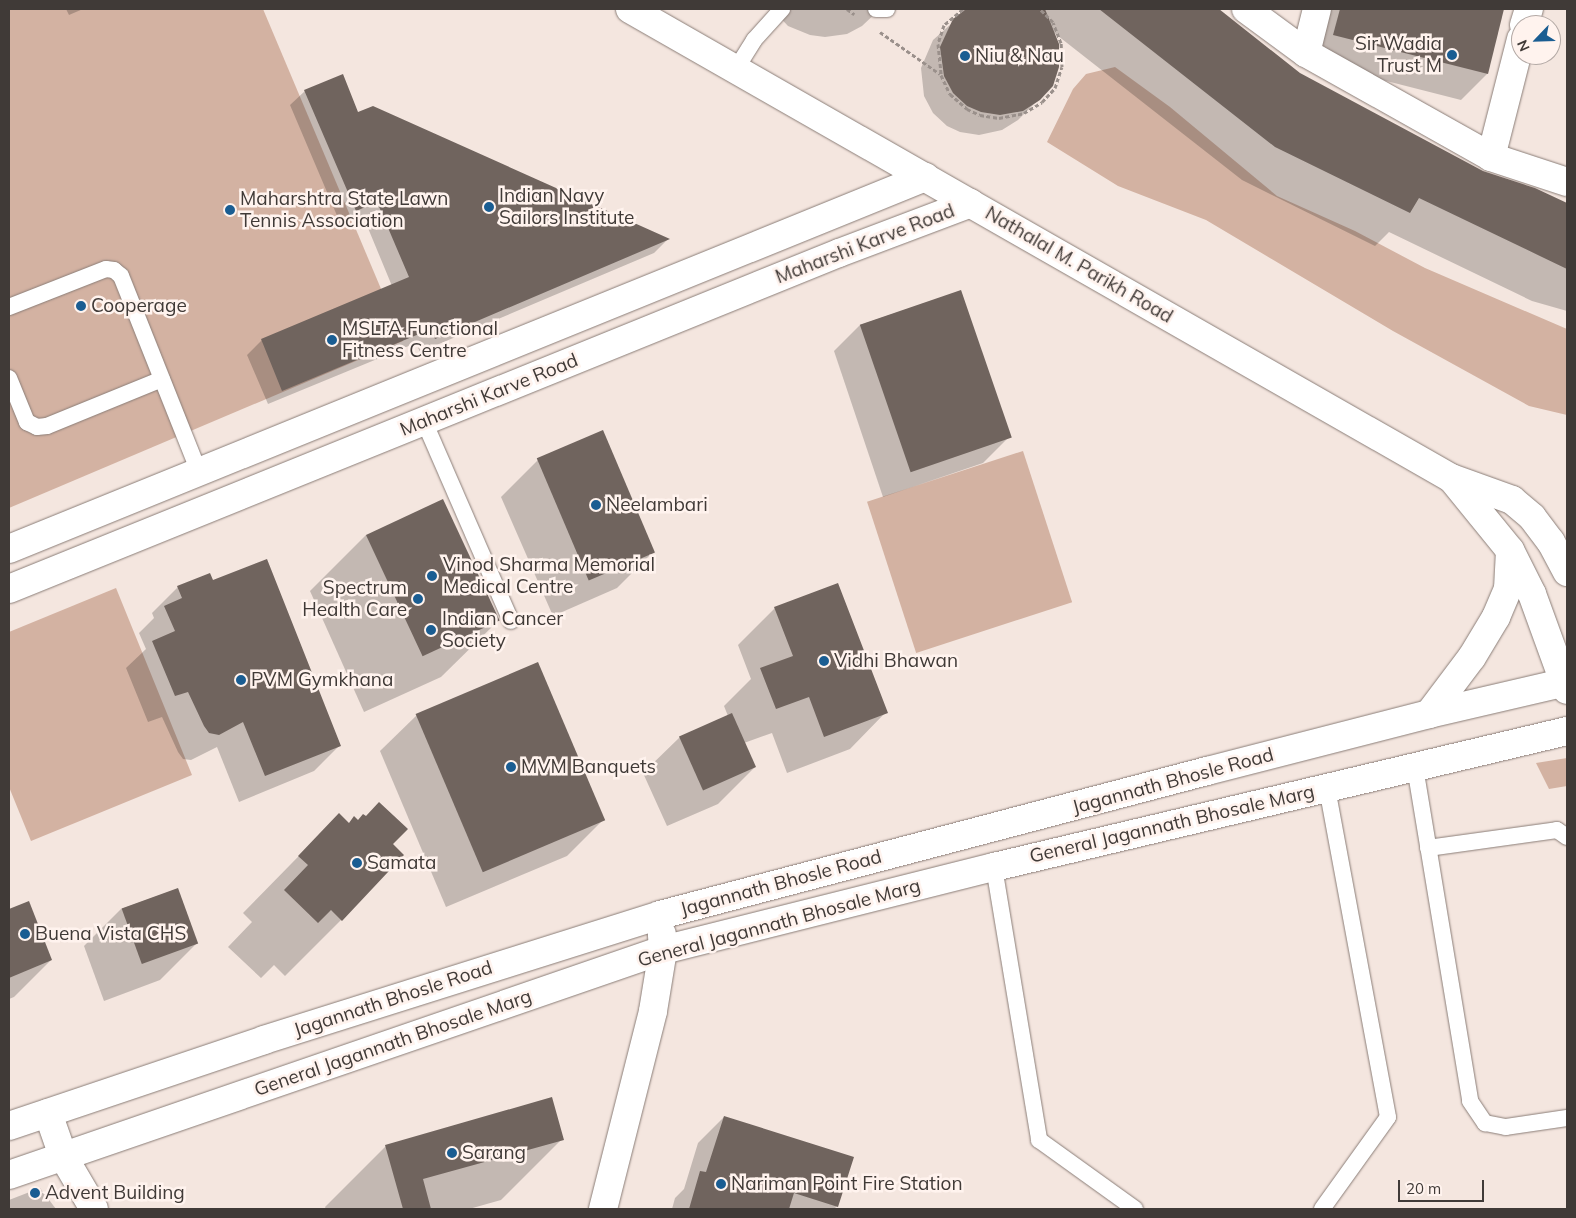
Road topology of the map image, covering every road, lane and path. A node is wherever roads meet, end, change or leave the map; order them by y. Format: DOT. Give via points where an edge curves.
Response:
graph roads {
  1 [pos="630,9"];
  2 [pos="782,9"];
  3 [pos="846,9"];
  4 [pos="876,9"];
  5 [pos="887,9"];
  6 [pos="963,9"];
  7 [pos="1040,9"];
  8 [pos="1246,9"];
  9 [pos="1317,9"];
  10 [pos="862,20"];
  11 [pos="878,31"];
  12 [pos="1306,53"];
  13 [pos="1514,65"];
  14 [pos="736,69"];
  15 [pos="941,75"];
  16 [pos="1491,157"];
  17 [pos="925,177"];
  18 [pos="1567,182"];
  19 [pos="971,203"];
  20 [pos="9,307"];
  21 [pos="9,378"];
  22 [pos="162,379"];
  23 [pos="424,421"];
  24 [pos="199,472"];
  25 [pos="1451,478"];
  26 [pos="9,549"];
  27 [pos="1510,550"];
  28 [pos="1564,567"];
  29 [pos="1526,583"];
  30 [pos="9,589"];
  31 [pos="511,622"];
  32 [pos="1567,685"];
  33 [pos="1429,714"];
  34 [pos="1567,731"];
  35 [pos="1415,767"];
  36 [pos="1327,788"];
  37 [pos="1567,837"];
  38 [pos="1428,848"];
  39 [pos="994,866"];
  40 [pos="660,915"];
  41 [pos="663,950"];
  42 [pos="48,1113"];
  43 [pos="1567,1118"];
  44 [pos="9,1126"];
  45 [pos="62,1156"];
  46 [pos="9,1175"];
  47 [pos="94,1209"];
  48 [pos="603,1209"];
  49 [pos="1135,1209"];
  50 [pos="1322,1209"];
  1 -- 14 [label="street, Nathalal M. Parikh Road"];
  2 -- 14 [label="lane" via="754,40"];
  3 -- 10 [label="path"];
  4 -- 5 [label="lane"];
  6 -- 15 [label="path" via="944,25 938,44"];
  7 -- 15 [label="path" via="1053,22 1061,42 1062,67 1055,88 1042,102 1024,113 999,118 980,115 950,94"];
  8 -- 12 [label="street"];
  9 -- 12 [label="street"];
  11 -- 15 [label="path"];
  12 -- 16 [label="street"];
  13 -- 16 [label="street"];
  14 -- 17 [label="street, Nathalal M. Parikh Road"];
  16 -- 18 [label="street"];
  17 -- 19 [label="street, Nathalal M. Parikh Road"];
  17 -- 24 [label="street, Maharshi Karve Road"];
  19 -- 23 [label="street, Maharshi Karve Road"];
  19 -- 25 [label="street, Nathalal M. Parikh Road"];
  20 -- 22 [label="lane" via="106,269 114,270 121,276"];
  21 -- 22 [label="lane" via="27,422 36,427 47,426"];
  22 -- 24 [label="lane"];
  23 -- 30 [label="street, Maharshi Karve Road"];
  23 -- 31 [label="lane"];
  24 -- 26 [label="street, Maharshi Karve Road"];
  25 -- 27 [label="street, Nathalal M. Parikh Road"];
  25 -- 28 [label="street, Nathalal M. Parikh Road" via="1512,500 1532,517 1551,542"];
  27 -- 29 [label="street, Nathalal M. Parikh Road"];
  27 -- 33 [label="street" via="1508,589 1496,618 1472,658"];
  28 -- 29 [label="street"];
  29 -- 32 [label="street, Nathalal M. Parikh Road"];
  32 -- 33 [label="street, Jagannath Bhosle Road"];
  33 -- 40 [label="street, Jagannath Bhosle Road"];
  34 -- 35 [label="street, General Jagannath Bhosale Marg"];
  35 -- 36 [label="street, General Jagannath Bhosale Marg"];
  35 -- 38 [label="lane"];
  36 -- 39 [label="street, General Jagannath Bhosale Marg"];
  36 -- 50 [label="lane" via="1388,1117"];
  37 -- 38 [label="lane" via="1557,830"];
  38 -- 43 [label="lane" via="1470,1101 1485,1123 1506,1127"];
  39 -- 41 [label="street, General Jagannath Bhosale Marg"];
  39 -- 49 [label="lane" via="1039,1140"];
  40 -- 41 [label="street"];
  40 -- 42 [label="street, Jagannath Bhosle Road" via="264,1040"];
  41 -- 45 [label="street, General Jagannath Bhosale Marg"];
  41 -- 48 [label="street" via="653,1011"];
  42 -- 44 [label="street, Jagannath Bhosle Road"];
  42 -- 45 [label="street"];
  45 -- 46 [label="street, General Jagannath Bhosale Marg"];
  45 -- 47 [label="street"];
}
